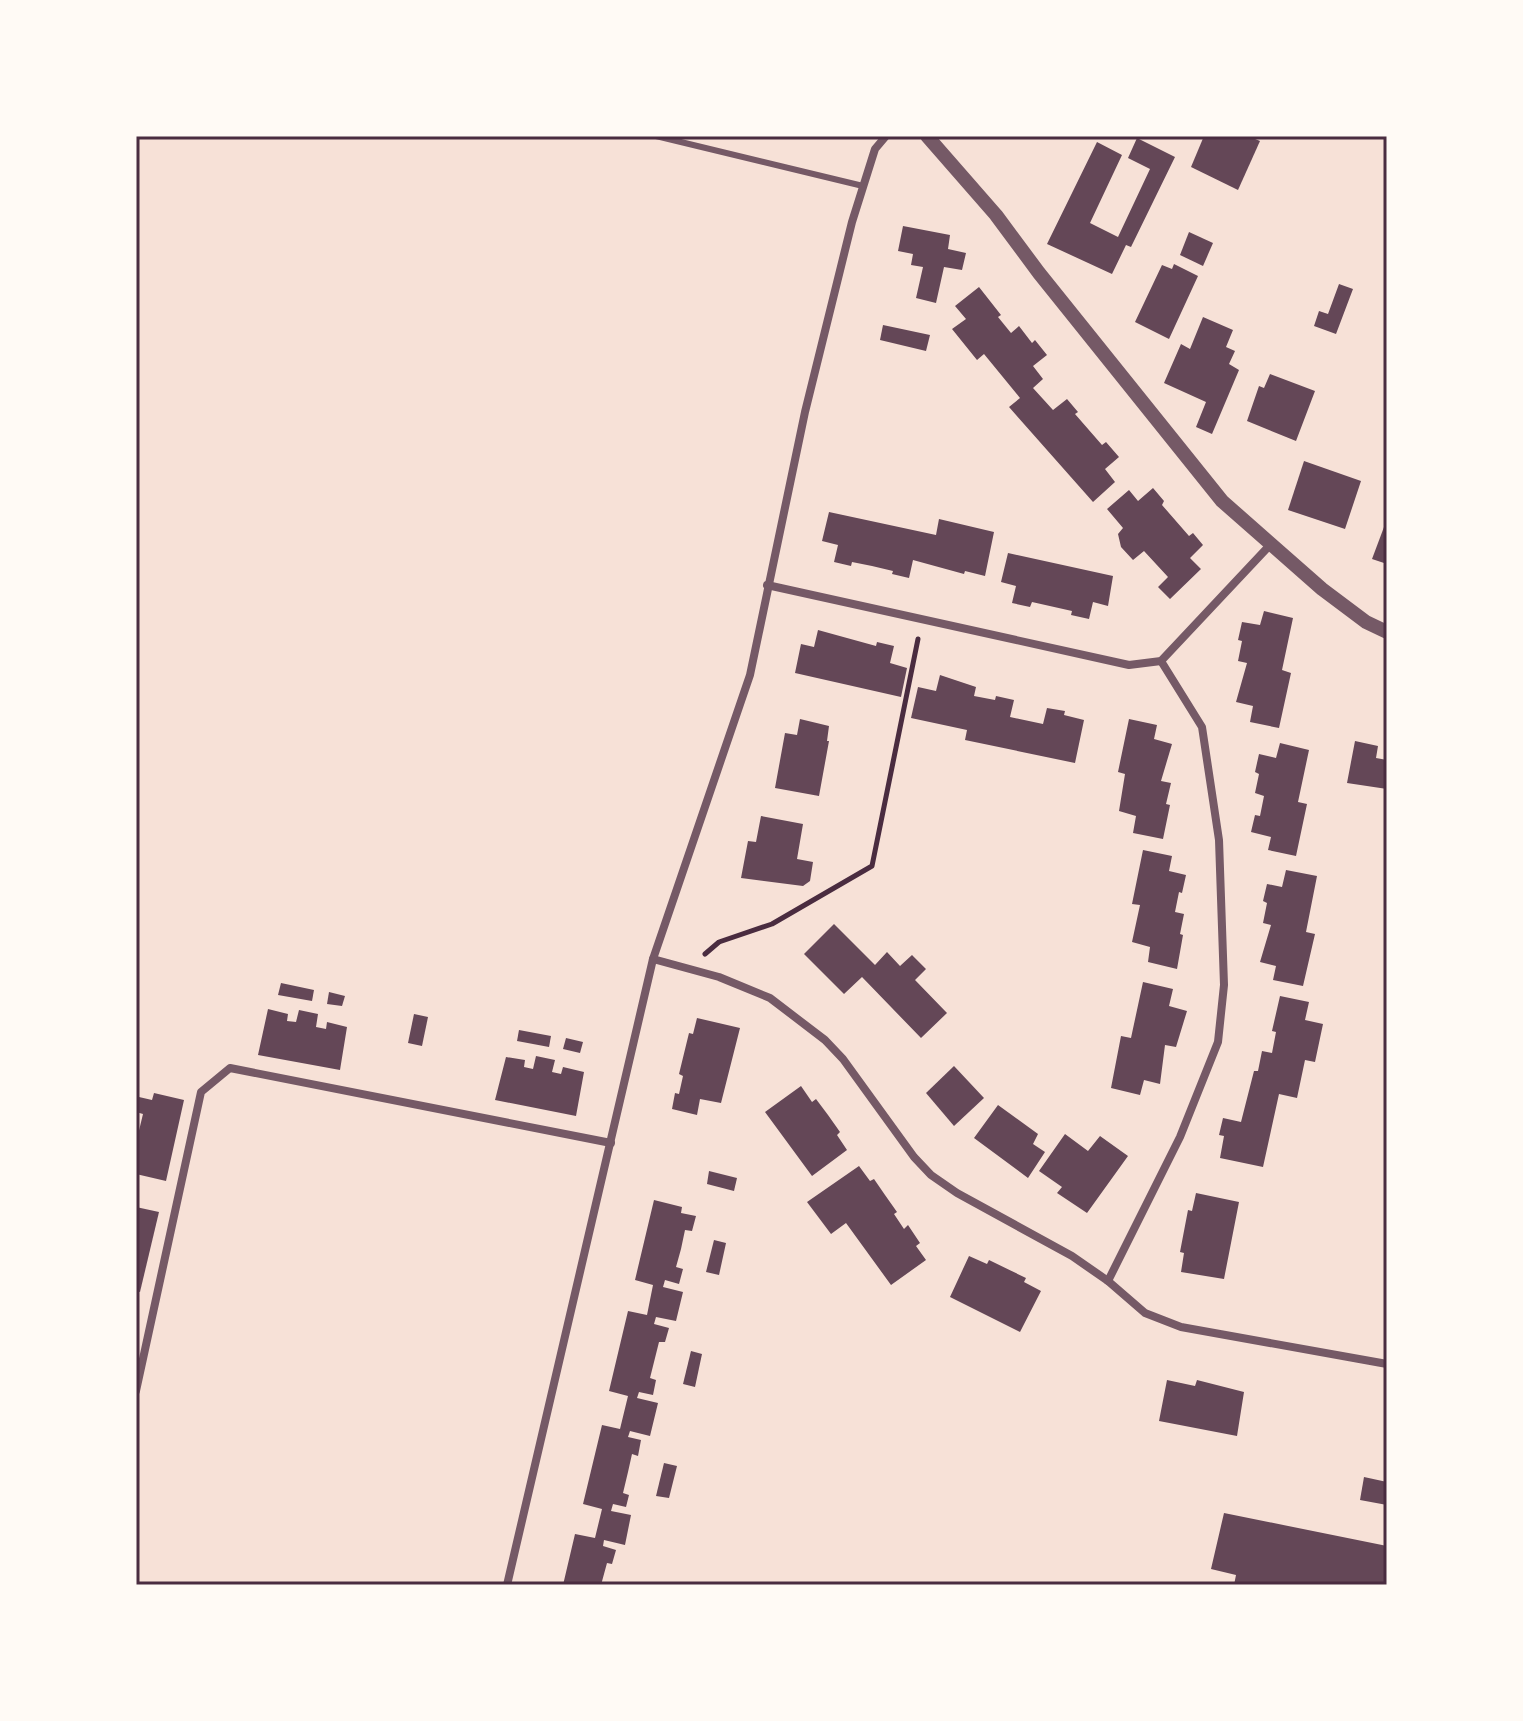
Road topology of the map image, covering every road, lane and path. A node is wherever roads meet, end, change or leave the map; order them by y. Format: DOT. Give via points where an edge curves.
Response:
graph roads {
  1 [pos="656,136"];
  2 [pos="886,136"];
  3 [pos="927,136"];
  4 [pos="863,186"];
  5 [pos="1270,545"];
  6 [pos="767,585"];
  7 [pos="922,618"];
  8 [pos="1387,632"];
  9 [pos="1161,661"];
  10 [pos="653,959"];
  11 [pos="689,968"];
  12 [pos="611,1143"];
  13 [pos="1108,1281"];
  14 [pos="1387,1364"];
  15 [pos="136,1391"];
  16 [pos="507,1585"];
  1 -- 4 [label="lane"];
  2 -- 4 [label="street" via="875,149"];
  3 -- 5 [label="street" via="996,215 1222,501"];
  4 -- 6 [label="street"];
  5 -- 8 [label="street" via="1366,622"];
  5 -- 9 [label="street"];
  6 -- 7 [label="street"];
  6 -- 10 [label="street" via="750,675"];
  7 -- 9 [label="street" via="1129,665"];
  7 -- 11 [label="path" via="872,866 772,924 719,942"];
  9 -- 13 [label="street" via="1202,727 1219,840 1224,985 1218,1042 1180,1137"];
  10 -- 11 [label="street"];
  10 -- 12 [label="street"];
  11 -- 13 [label="street" via="770,998 843,1059 931,1175"];
  12 -- 15 [label="street" via="230,1068 201,1092"];
  12 -- 16 [label="street"];
  13 -- 14 [label="street" via="1145,1313 1181,1327"];
}
